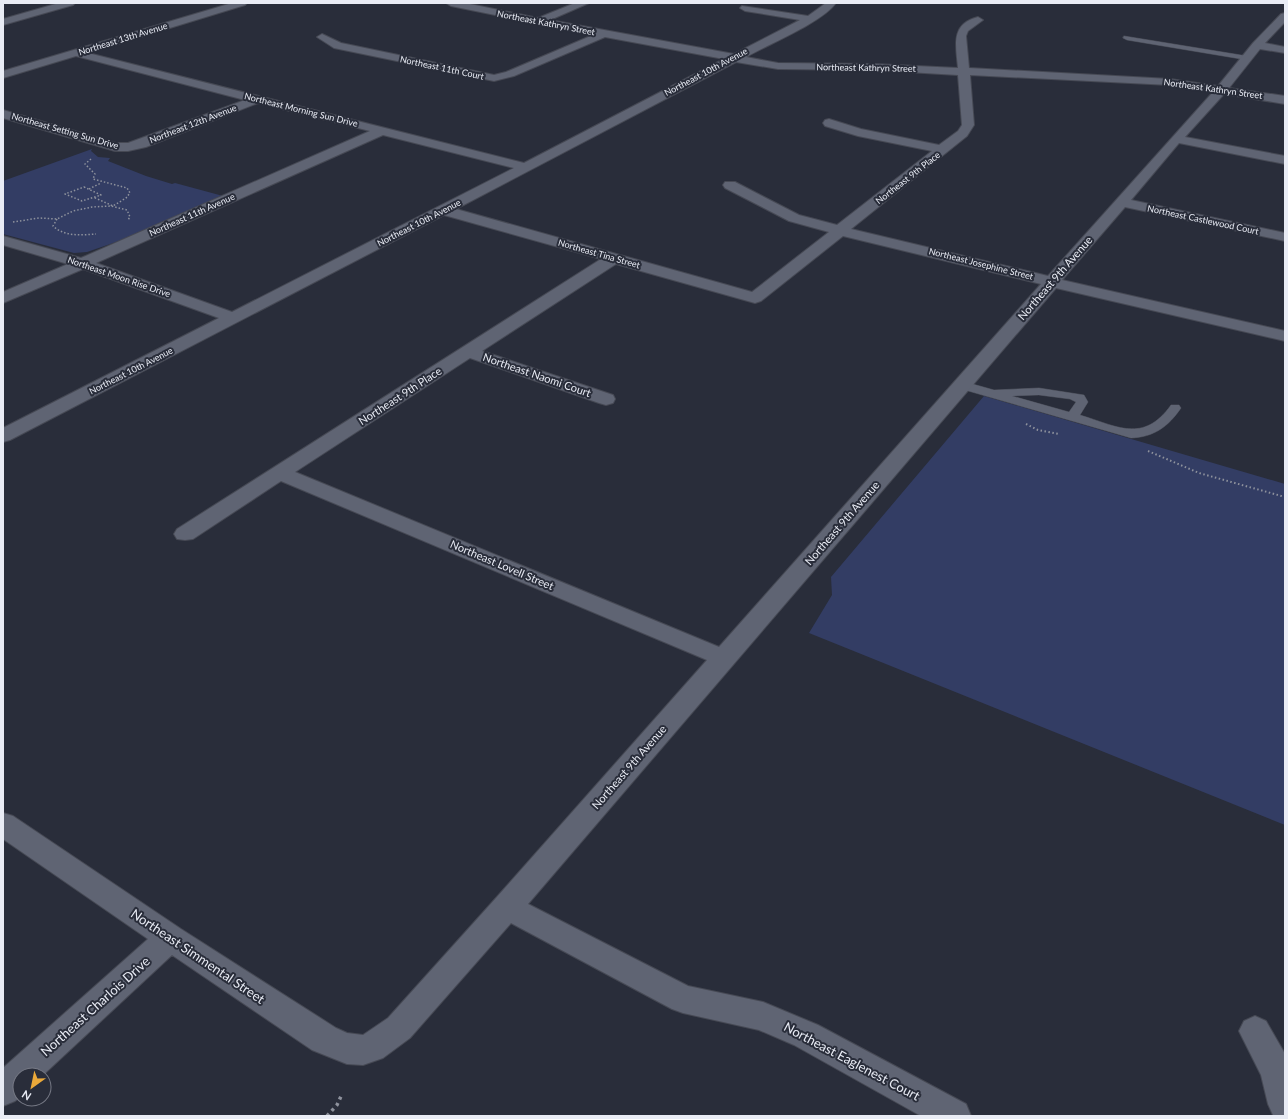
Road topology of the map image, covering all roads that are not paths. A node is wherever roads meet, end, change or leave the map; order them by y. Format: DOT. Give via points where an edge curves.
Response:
graph roads {
  1 [pos="70,3"];
  2 [pos="242,3"];
  3 [pos="451,3"];
  4 [pos="584,3"];
  5 [pos="831,3"];
  6 [pos="745,8"];
  7 [pos="1285,16"];
  8 [pos="810,19"];
  9 [pos="978,20"];
  10 [pos="539,21"];
  11 [pos="3,22"];
  12 [pos="604,34"];
  13 [pos="322,37"];
  14 [pos="1127,38"];
  15 [pos="1285,50"];
  16 [pos="1252,52"];
  17 [pos="75,53"];
  18 [pos="733,58"];
  19 [pos="964,71"];
  20 [pos="3,75"];
  21 [pos="1222,90"];
  22 [pos="257,99"];
  23 [pos="1285,100"];
  24 [pos="3,114"];
  25 [pos="828,123"];
  26 [pos="381,131"];
  27 [pos="1176,139"];
  28 [pos="128,147"];
  29 [pos="943,150"];
  30 [pos="1285,160"];
  31 [pos="526,167"];
  32 [pos="730,185"];
  33 [pos="1122,202"];
  34 [pos="443,210"];
  35 [pos="841,230"];
  36 [pos="1285,237"];
  37 [pos="3,240"];
  38 [pos="614,258"];
  39 [pos="82,263"];
  40 [pos="1052,282"];
  41 [pos="3,298"];
  42 [pos="755,298"];
  43 [pos="234,318"];
  44 [pos="1285,336"];
  45 [pos="468,352"];
  46 [pos="962,385"];
  47 [pos="991,394"];
  48 [pos="606,399"];
  49 [pos="1175,408"];
  50 [pos="1072,417"];
  51 [pos="3,436"];
  52 [pos="280,473"];
  53 [pos="185,534"];
  54 [pos="724,658"];
  55 [pos="3,824"];
  56 [pos="507,906"];
  57 [pos="170,938"];
  58 [pos="399,1028"];
  59 [pos="1255,1031"];
  60 [pos="3,1090"];
  61 [pos="1285,1104"];
  62 [pos="954,1116"];
  1 -- 11 [label="street"];
  2 -- 17 [label="street, Northeast 13th Avenue"];
  3 -- 10 [label="street, Northeast Kathryn Street"];
  4 -- 10 [label="street"];
  5 -- 8 [label="street, Northeast 10th Avenue"];
  6 -- 8 [label="street"];
  7 -- 16 [label="street, Northeast 9th Avenue"];
  8 -- 18 [label="street, Northeast 10th Avenue"];
  9 -- 19 [label="street, Northeast 9th Place" via="964,29 961,36"];
  10 -- 12 [label="street, Northeast Kathryn Street"];
  12 -- 13 [label="street, Northeast 11th Court" via="510,74 494,78 338,46"];
  12 -- 18 [label="street, Northeast Kathryn Street"];
  14 -- 16 [label="lane"];
  15 -- 16 [label="street"];
  16 -- 21 [label="street, Northeast 9th Avenue"];
  17 -- 20 [label="street, Northeast 13th Avenue"];
  17 -- 22 [label="street, Northeast Morning Sun Drive"];
  18 -- 19 [label="street, Northeast Kathryn Street" via="797,67 866,66"];
  18 -- 31 [label="street, Northeast 10th Avenue"];
  19 -- 21 [label="street, Northeast Kathryn Street" via="1170,82"];
  19 -- 29 [label="street, Northeast 9th Place" via="968,125 963,133"];
  21 -- 23 [label="street, Northeast Kathryn Street"];
  21 -- 27 [label="street, Northeast 9th Avenue"];
  22 -- 26 [label="street, Northeast Morning Sun Drive"];
  22 -- 28 [label="street, Northeast 12th Avenue"];
  24 -- 28 [label="street, Northeast Setting Sun Drive" via="115,147"];
  25 -- 29 [label="street"];
  26 -- 31 [label="street, Northeast Morning Sun Drive"];
  26 -- 39 [label="street, Northeast 11th Avenue"];
  27 -- 30 [label="street"];
  27 -- 33 [label="street, Northeast 9th Avenue"];
  29 -- 35 [label="street, Northeast 9th Place"];
  31 -- 34 [label="street, Northeast 10th Avenue"];
  32 -- 35 [label="street, Northeast Josephine Street" via="794,218"];
  33 -- 36 [label="street, Northeast Castlewood Court"];
  33 -- 40 [label="street, Northeast 9th Avenue"];
  34 -- 38 [label="street, Northeast Tina Street"];
  34 -- 43 [label="street, Northeast 10th Avenue"];
  35 -- 40 [label="street, Northeast Josephine Street"];
  35 -- 42 [label="street, Northeast 9th Place"];
  37 -- 39 [label="street, Northeast Moon Rise Drive"];
  38 -- 42 [label="street, Northeast Tina Street"];
  38 -- 45 [label="street, Northeast 9th Place"];
  39 -- 41 [label="street, Northeast 11th Avenue"];
  39 -- 43 [label="street, Northeast Moon Rise Drive"];
  40 -- 44 [label="street, Northeast Josephine Street"];
  40 -- 46 [label="street, Northeast 9th Avenue"];
  43 -- 51 [label="street, Northeast 10th Avenue"];
  45 -- 48 [label="street, Northeast Naomi Court"];
  45 -- 52 [label="street, Northeast 9th Place"];
  46 -- 47 [label="lane"];
  46 -- 54 [label="street, Northeast 9th Avenue"];
  47 -- 50 [label="lane"];
  47 -- 50 [label="lane" via="1022,390 1080,398 1082,402"];
  49 -- 50 [label="lane" via="1160,425 1141,434 1121,432"];
  52 -- 53 [label="street, Northeast 9th Place"];
  52 -- 54 [label="street, Northeast Lovell Street"];
  54 -- 56 [label="street, Northeast 9th Avenue"];
  55 -- 57 [label="street, Northeast Simmental Street"];
  56 -- 58 [label="street, Northeast 9th Avenue"];
  56 -- 62 [label="street, Northeast Eaglenest Court" via="678,997 763,1016 806,1035"];
  57 -- 58 [label="street, Northeast Simmental Street" via="343,1049 362,1052 379,1045"];
  57 -- 60 [label="street, Northeast Charlois Drive"];
  59 -- 61 [label="street" via="1274,1068"];
}
